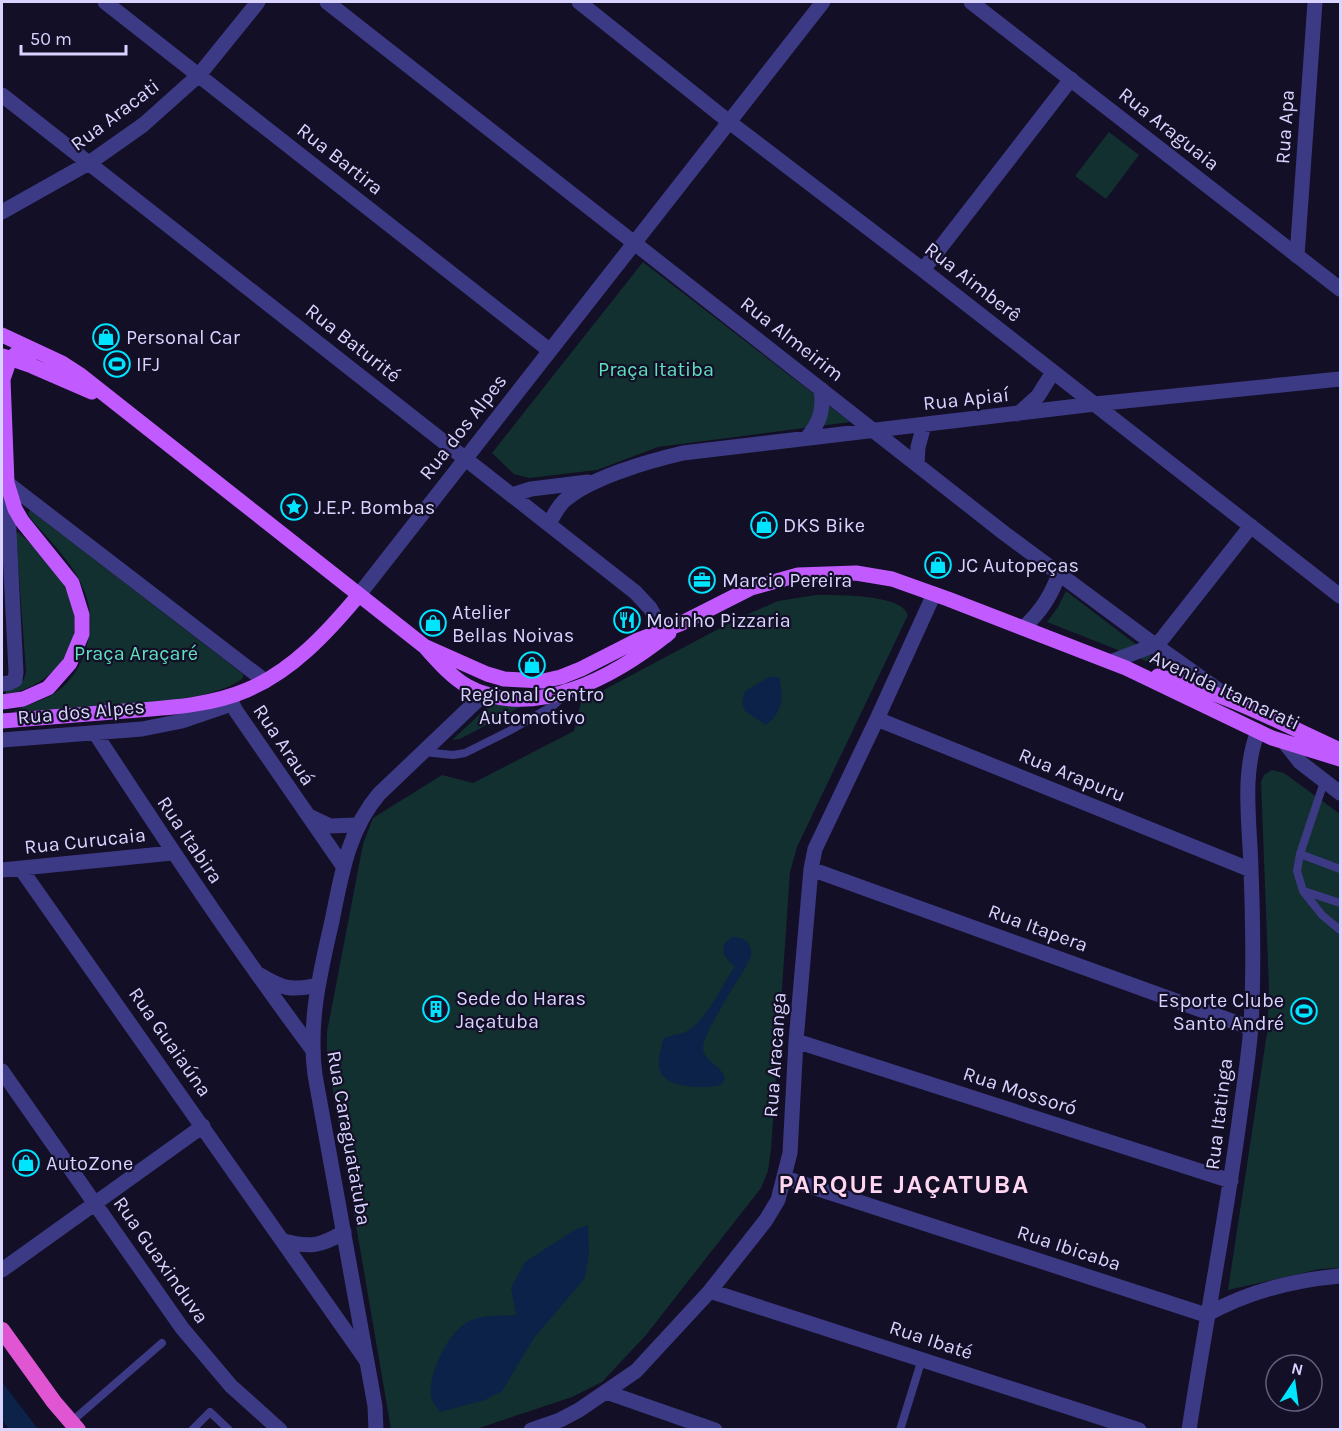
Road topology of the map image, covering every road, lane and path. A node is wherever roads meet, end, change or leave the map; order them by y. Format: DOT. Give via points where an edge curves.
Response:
graph roads {
  1 [pos="105,2"];
  2 [pos="258,2"];
  3 [pos="327,2"];
  4 [pos="579,2"];
  5 [pos="823,2"];
  6 [pos="971,2"];
  7 [pos="1315,2"];
  8 [pos="199,75"];
  9 [pos="1071,79"];
  10 [pos="2,94"];
  11 [pos="729,121"];
  12 [pos="89,163"];
  13 [pos="2,212"];
  14 [pos="633,242"];
  15 [pos="1297,256"];
  16 [pos="923,270"];
  17 [pos="1341,289"];
  18 [pos="2,335"];
  19 [pos="549,350"];
  20 [pos="43,353"];
  21 [pos="6,357"];
  22 [pos="1053,372"];
  23 [pos="1341,379"];
  24 [pos="821,389"];
  25 [pos="114,402"];
  26 [pos="1095,404"];
  27 [pos="1018,414"];
  28 [pos="924,425"];
  29 [pos="876,430"];
  30 [pos="807,438"];
  31 [pos="465,458"];
  32 [pos="917,464"];
  33 [pos="600,480"];
  34 [pos="7,483"];
  35 [pos="512,495"];
  36 [pos="549,524"];
  37 [pos="1251,526"];
  38 [pos="1059,573"];
  39 [pos="934,594"];
  40 [pos="358,596"];
  41 [pos="1341,596"];
  42 [pos="1023,628"];
  43 [pos="665,633"];
  44 [pos="1155,645"];
  45 [pos="424,646"];
  46 [pos="1110,662"];
  47 [pos="1126,668"];
  48 [pos="265,681"];
  49 [pos="543,681"];
  50 [pos="2,684"];
  51 [pos="568,692"];
  52 [pos="485,693"];
  53 [pos="230,700"];
  54 [pos="1236,701"];
  55 [pos="2,702"];
  56 [pos="877,719"];
  57 [pos="2,721"];
  58 [pos="1258,731"];
  59 [pos="95,733"];
  60 [pos="2,740"];
  61 [pos="1323,742"];
  62 [pos="1285,743"];
  63 [pos="1341,750"];
  64 [pos="423,752"];
  65 [pos="1341,759"];
  66 [pos="1324,782"];
  67 [pos="1341,794"];
  68 [pos="306,814"];
  69 [pos="357,825"];
  70 [pos="172,853"];
  71 [pos="1300,854"];
  72 [pos="344,867"];
  73 [pos="21,869"];
  74 [pos="811,869"];
  75 [pos="1341,869"];
  76 [pos="2,870"];
  77 [pos="1251,870"];
  78 [pos="1303,891"];
  79 [pos="1341,903"];
  80 [pos="1341,930"];
  81 [pos="253,970"];
  82 [pos="318,985"];
  83 [pos="1251,1028"];
  84 [pos="796,1041"];
  85 [pos="312,1049"];
  86 [pos="2,1071"];
  87 [pos="203,1126"];
  88 [pos="785,1178"];
  89 [pos="1231,1182"];
  90 [pos="96,1203"];
  91 [pos="344,1232"];
  92 [pos="284,1241"];
  93 [pos="2,1270"];
  94 [pos="1341,1276"];
  95 [pos="710,1291"];
  96 [pos="1206,1315"];
  97 [pos="2,1330"];
  98 [pos="162,1343"];
  99 [pos="922,1359"];
  100 [pos="366,1360"];
  101 [pos="606,1392"];
  102 [pos="74,1426"];
  103 [pos="192,1430"];
  104 [pos="229,1430"];
  105 [pos="280,1430"];
  106 [pos="376,1430"];
  107 [pos="531,1430"];
  108 [pos="715,1430"];
  109 [pos="900,1430"];
  110 [pos="1139,1430"];
  111 [pos="1189,1430"];
  1 -- 8 [label="street, Rua Bartira"];
  2 -- 8 [label="street, Rua Aracati"];
  3 -- 14 [label="street, Rua Almeirim"];
  4 -- 11 [label="street, Rua Aimberê"];
  5 -- 11 [label="street, Rua dos Alpes"];
  6 -- 9 [label="street, Rua Araguaia"];
  7 -- 15 [label="street, Rua Apa"];
  8 -- 12 [label="street, Rua Aracati" via="143,125"];
  8 -- 19 [label="street, Rua Bartira"];
  9 -- 15 [label="street, Rua Araguaia"];
  9 -- 16 [label="street"];
  10 -- 12 [label="street, Rua Baturité"];
  11 -- 14 [label="street, Rua dos Alpes"];
  11 -- 16 [label="street, Rua Aimberê"];
  12 -- 13 [label="street, Rua Aracati"];
  12 -- 31 [label="street, Rua Baturité"];
  14 -- 19 [label="street, Rua dos Alpes"];
  14 -- 24 [label="street, Rua Almeirim"];
  15 -- 17 [label="street, Rua Araguaia"];
  16 -- 22 [label="street, Rua Aimberê"];
  18 -- 20 [label="main road, Avenida Itamarati"];
  19 -- 31 [label="street, Rua dos Alpes"];
  20 -- 21 [label="main road" via="26,351"];
  20 -- 25 [label="main road, Avenida Itamarati" via="79,374"];
  21 -- 25 [label="main road, Avenida Itamarati"];
  21 -- 34 [label="main road" via="3,379"];
  22 -- 26 [label="street, Rua Aimberê"];
  22 -- 27 [label="street" via="1038,396"];
  23 -- 26 [label="street, Rua Apiaí"];
  24 -- 29 [label="street, Rua Almeirim"];
  24 -- 30 [label="street" via="820,419"];
  25 -- 40 [label="main road, Avenida Itamarati"];
  26 -- 27 [label="street, Rua Apiaí"];
  26 -- 37 [label="street, Rua Aimberê"];
  27 -- 28 [label="street, Rua Apiaí"];
  28 -- 29 [label="street, Rua Apiaí"];
  28 -- 32 [label="street"];
  29 -- 30 [label="street, Rua Apiaí"];
  29 -- 32 [label="street, Rua Almeirim"];
  30 -- 33 [label="street, Rua Apiaí" via="683,453"];
  31 -- 35 [label="street, Rua Baturité"];
  31 -- 40 [label="street, Rua dos Alpes"];
  32 -- 38 [label="street, Rua Almeirim"];
  33 -- 35 [label="street, Rua Apiaí"];
  33 -- 36 [label="street, Rua Apiaí" via="564,500"];
  34 -- 48 [label="street"];
  34 -- 50 [label="street" via="16,672 15,680"];
  34 -- 55 [label="main road" via="22,521 72,583 82,615 82,634 70,663 48,688 23,699"];
  35 -- 36 [label="street, Rua Baturité"];
  36 -- 43 [label="street, Rua Baturité" via="635,592"];
  37 -- 41 [label="street, Rua Aimberê"];
  37 -- 44 [label="street"];
  38 -- 42 [label="street" via="1047,602"];
  38 -- 44 [label="street, Rua Almeirim"];
  39 -- 42 [label="main road, Avenida Itamarati"];
  39 -- 43 [label="main road, Avenida Itamarati" via="892,579 856,573 798,575 751,588"];
  39 -- 56 [label="street, Rua Aracanga"];
  40 -- 45 [label="main road, Avenida Itamarati"];
  40 -- 48 [label="main road, Rua dos Alpes" via="308,650"];
  42 -- 46 [label="main road, Avenida Itamarati"];
  43 -- 49 [label="main road, Avenida Itamarati" via="638,640 581,669"];
  43 -- 51 [label="main road, Avenida Itamarati" via="645,653"];
  44 -- 46 [label="street"];
  44 -- 54 [label="street, Rua Almeirim"];
  45 -- 49 [label="main road, Avenida Itamarati" via="487,674"];
  45 -- 52 [label="main road, Avenida Itamarati" via="451,675"];
  46 -- 47 [label="main road, Avenida Itamarati"];
  47 -- 54 [label="main road, Avenida Itamarati" via="1182,681"];
  47 -- 58 [label="main road, Avenida Itamarati"];
  48 -- 53 [label="main road, Rua dos Alpes"];
  49 -- 52 [label="main road" via="496,687"];
  51 -- 52 [label="main road, Avenida Itamarati" via="531,698"];
  51 -- 64 [label="lane" via="554,705 465,753"];
  52 -- 64 [label="street, Rua Caraguatatuba"];
  53 -- 57 [label="main road, Rua dos Alpes"];
  53 -- 59 [label="street, Rua dos Alpes" via="182,721"];
  53 -- 68 [label="street, Rua Arauá"];
  54 -- 61 [label="main road, Avenida Itamarati"];
  56 -- 74 [label="street, Rua Aracanga" via="815,849"];
  56 -- 77 [label="street, Rua Arapuru"];
  58 -- 61 [label="main road" via="1270,727"];
  58 -- 62 [label="main road, Avenida Itamarati"];
  58 -- 77 [label="street, Rua Itatinga" via="1247,773"];
  59 -- 60 [label="street, Rua dos Alpes"];
  59 -- 70 [label="street, Rua Itabira"];
  61 -- 63 [label="main road, Avenida Itamarati"];
  62 -- 65 [label="main road, Avenida Itamarati"];
  62 -- 66 [label="street"];
  64 -- 69 [label="street, Rua Caraguatatuba" via="379,794"];
  66 -- 67 [label="street"];
  66 -- 71 [label="lane"];
  68 -- 69 [label="street, Rua Arauá" via="330,826"];
  68 -- 72 [label="street, Rua Arauá"];
  69 -- 72 [label="street, Rua Caraguatatuba"];
  70 -- 73 [label="street, Rua Curucaia"];
  70 -- 81 [label="street, Rua Itabira"];
  71 -- 75 [label="lane"];
  71 -- 78 [label="lane" via="1297,871"];
  72 -- 82 [label="street, Rua Caraguatatuba"];
  73 -- 76 [label="street, Rua Curucaia"];
  73 -- 87 [label="street, Rua Guaiaúna"];
  74 -- 83 [label="street, Rua Itapera"];
  74 -- 84 [label="street, Rua Aracanga"];
  77 -- 83 [label="street, Rua Itatinga"];
  78 -- 79 [label="lane"];
  78 -- 80 [label="lane" via="1322,915"];
  81 -- 82 [label="street, Rua Itabira" via="289,989"];
  81 -- 85 [label="street, Rua Itabira"];
  82 -- 85 [label="street, Rua Caraguatatuba"];
  83 -- 89 [label="street, Rua Itatinga"];
  84 -- 88 [label="street, Rua Aracanga"];
  84 -- 89 [label="street, Rua Mossoró"];
  85 -- 91 [label="street, Rua Caraguatatuba"];
  86 -- 90 [label="street, Rua Guaxinduva"];
  87 -- 90 [label="street"];
  87 -- 92 [label="street, Rua Guaiaúna"];
  88 -- 95 [label="street, Rua Aracanga" via="766,1220"];
  88 -- 96 [label="street, Rua Ibicaba"];
  89 -- 96 [label="street, Rua Itatinga"];
  90 -- 93 [label="street"];
  90 -- 105 [label="street, Rua Guaxinduva" via="204,1357"];
  91 -- 92 [label="street" via="312,1246"];
  91 -- 100 [label="street, Rua Caraguatatuba"];
  92 -- 100 [label="street, Rua Guaiaúna"];
  94 -- 96 [label="street" via="1313,1278 1257,1293"];
  95 -- 99 [label="street, Rua Ibaté"];
  95 -- 101 [label="street, Rua Aracanga" via="636,1371"];
  96 -- 111 [label="street, Rua Itatinga"];
  97 -- 102 [label="highway"];
  98 -- 102 [label="lane"];
  99 -- 109 [label="lane"];
  99 -- 110 [label="street, Rua Ibaté"];
  100 -- 106 [label="street, Rua Caraguatatuba"];
  101 -- 107 [label="street, Rua Aracanga" via="560,1420"];
  101 -- 108 [label="street"];
  103 -- 104 [label="lane" via="210,1412"];
}
